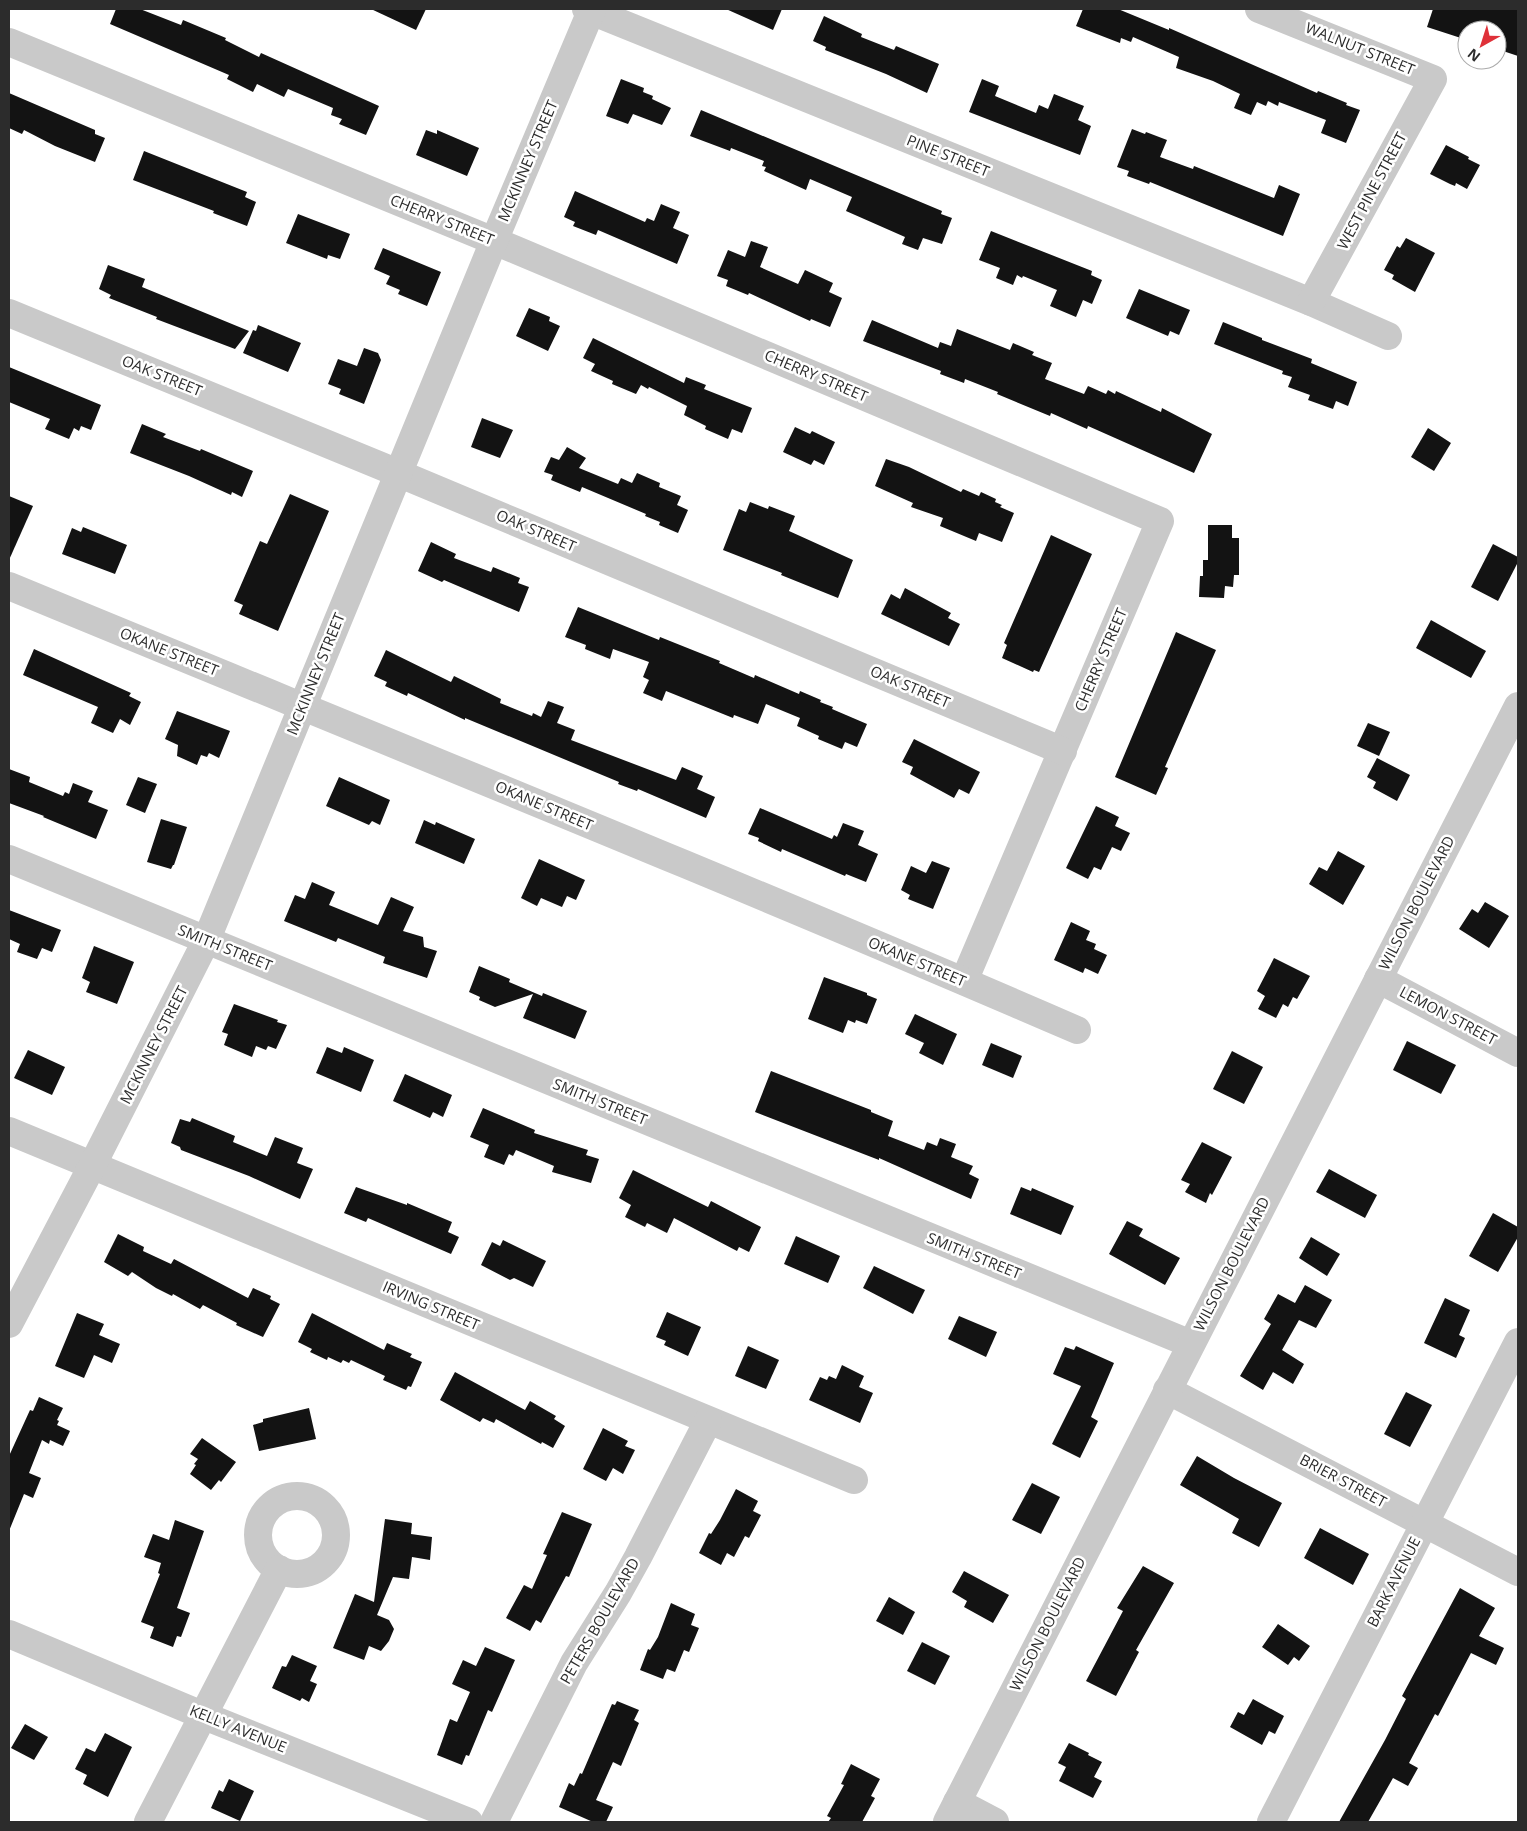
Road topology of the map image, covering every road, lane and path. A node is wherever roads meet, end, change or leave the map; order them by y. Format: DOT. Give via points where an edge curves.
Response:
graph roads {
  1 [pos="589,9"];
  2 [pos="1259,9"];
  3 [pos="9,42"];
  4 [pos="1432,79"];
  5 [pos="494,241"];
  6 [pos="1311,302"];
  7 [pos="9,313"];
  8 [pos="1388,336"];
  9 [pos="399,474"];
  10 [pos="9,586"];
  11 [pos="1518,706"];
  12 [pos="302,707"];
  13 [pos="1062,751"];
  14 [pos="9,859"];
  15 [pos="206,941"];
  16 [pos="1378,979"];
  17 [pos="964,981"];
  18 [pos="1077,1030"];
  19 [pos="1518,1053"];
  20 [pos="9,1131"];
  21 [pos="92,1166"];
  22 [pos="9,1324"];
  23 [pos="1518,1342"];
  24 [pos="1191,1344"];
  25 [pos="1167,1390"];
  26 [pos="708,1421"];
  27 [pos="854,1480"];
  28 [pos="1424,1524"];
  29 [pos="279,1569"];
  30 [pos="1518,1572"];
  31 [pos="11,1641"];
  32 [pos="202,1715"];
  33 [pos="952,1812"];
  34 [pos="148,1822"];
  35 [pos="469,1822"];
  36 [pos="494,1822"];
  37 [pos="995,1822"];
  38 [pos="1271,1822"];
  1 -- 5 [label="street, MCKINNEY STREET"];
  1 -- 6 [label="street, PINE STREET"];
  2 -- 4 [label="street, WALNUT STREET"];
  3 -- 5 [label="street, CHERRY STREET"];
  4 -- 6 [label="street, WEST PINE STREET"];
  5 -- 9 [label="street, MCKINNEY STREET"];
  5 -- 13 [label="street, CHERRY STREET" via="1160,521"];
  6 -- 8 [label="street, PINE STREET"];
  7 -- 9 [label="street, OAK STREET"];
  9 -- 12 [label="street, MCKINNEY STREET"];
  9 -- 13 [label="street, OAK STREET"];
  10 -- 12 [label="street, OKANE STREET"];
  11 -- 16 [label="street, WILSON BOULEVARD"];
  12 -- 15 [label="street, MCKINNEY STREET"];
  12 -- 17 [label="street, OKANE STREET"];
  13 -- 17 [label="street, CHERRY STREET"];
  14 -- 15 [label="street, SMITH STREET"];
  15 -- 21 [label="street, MCKINNEY STREET"];
  15 -- 24 [label="street, SMITH STREET"];
  16 -- 19 [label="street, LEMON STREET"];
  16 -- 24 [label="street, WILSON BOULEVARD"];
  17 -- 18 [label="street, OKANE STREET"];
  20 -- 21 [label="street, IRVING STREET"];
  21 -- 22 [label="street, MCKINNEY STREET"];
  21 -- 26 [label="street, IRVING STREET"];
  23 -- 28 [label="street, BARK AVENUE"];
  24 -- 25 [label="street, WILSON BOULEVARD"];
  25 -- 28 [label="street, BRIER STREET"];
  25 -- 33 [label="street, WILSON BOULEVARD"];
  26 -- 27 [label="street, IRVING STREET"];
  26 -- 36 [label="street, PETERS BOULEVARD" via="638,1557 574,1663"];
  28 -- 30 [label="street, BRIER STREET"];
  28 -- 38 [label="street, BARK AVENUE"];
  29 -- 32 [label="street"];
  31 -- 32 [label="street, KELLY AVENUE"];
  32 -- 34 [label="street"];
  32 -- 35 [label="street, KELLY AVENUE"];
  33 -- 37 [label="street"];
}
